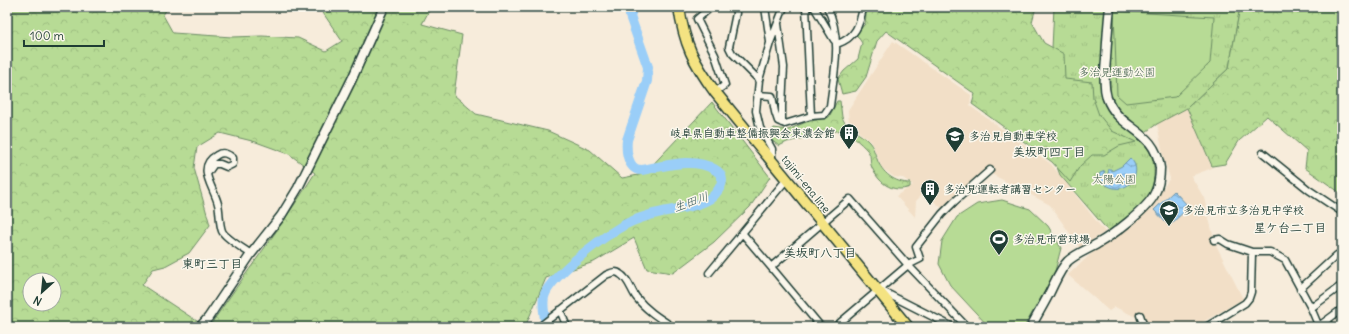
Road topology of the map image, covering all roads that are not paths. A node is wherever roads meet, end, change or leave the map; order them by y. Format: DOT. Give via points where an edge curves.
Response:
graph roads {
  1 [pos="384,7"];
  2 [pos="679,7"];
  3 [pos="711,7"];
  4 [pos="735,7"];
  5 [pos="765,7"];
  6 [pos="784,7"];
  7 [pos="806,7"];
  8 [pos="814,7"];
  9 [pos="827,7"];
  10 [pos="863,7"];
  11 [pos="1110,7"];
  12 [pos="778,22"];
  13 [pos="770,43"];
  14 [pos="837,44"];
  15 [pos="759,80"];
  16 [pos="715,92"];
  17 [pos="757,95"];
  18 [pos="811,116"];
  19 [pos="782,123"];
  20 [pos="1263,153"];
  21 [pos="772,160"];
  22 [pos="990,170"];
  23 [pos="207,174"];
  24 [pos="787,179"];
  25 [pos="1342,212"];
  26 [pos="822,222"];
  27 [pos="743,234"];
  28 [pos="1214,240"];
  29 [pos="1252,252"];
  30 [pos="251,254"];
  31 [pos="1337,255"];
  32 [pos="908,265"];
  33 [pos="771,267"];
  34 [pos="709,273"];
  35 [pos="1342,285"];
  36 [pos="1300,289"];
  37 [pos="878,290"];
  38 [pos="1311,308"];
  39 [pos="1342,309"];
  40 [pos="560,310"];
  41 [pos="1140,315"];
  42 [pos="1319,326"];
  43 [pos="200,327"];
  44 [pos="540,327"];
  45 [pos="567,327"];
  46 [pos="673,327"];
  47 [pos="822,327"];
  48 [pos="835,327"];
  49 [pos="908,327"];
  50 [pos="953,327"];
  51 [pos="967,327"];
  52 [pos="1031,327"];
  53 [pos="1144,327"];
  54 [pos="1206,327"];
  1 -- 30 [label="street" via="298,188 281,216"];
  2 -- 16 [label="main road, tajimi-ena line" via="684,35 692,57"];
  3 -- 16 [label="street" via="697,20 715,55 725,85"];
  4 -- 15 [label="street" via="729,47"];
  5 -- 13 [label="street"];
  6 -- 12 [label="street"];
  7 -- 18 [label="street"];
  8 -- 14 [label="street"];
  9 -- 14 [label="street" via="831,14"];
  10 -- 14 [label="street" via="856,30 846,41"];
  11 -- 52 [label="street" via="1104,83 1106,96 1116,114 1146,137 1154,147 1160,178 1154,196 1145,207 1113,233 1067,262"];
  12 -- 13 [label="street"];
  12 -- 19 [label="street" via="784,67"];
  13 -- 15 [label="street"];
  14 -- 18 [label="street" via="830,106 824,115"];
  15 -- 17 [label="street"];
  16 -- 21 [label="main road, tajimi-ena line"];
  17 -- 19 [label="street" via="772,96 778,121"];
  17 -- 21 [label="street" via="756,111 760,128 772,149"];
  18 -- 19 [label="street" via="792,123"];
  20 -- 25 [label="street" via="1308,190"];
  21 -- 24 [label="main road, tajimi-ena line"];
  22 -- 32 [label="street" via="942,214 916,247 920,259"];
  23 -- 23 [label="street" via="206,164 220,153 233,158 232,164 227,167 214,164"];
  23 -- 30 [label="street" via="218,202 222,231"];
  24 -- 26 [label="main road, tajimi-ena line"];
  24 -- 27 [label="street"];
  26 -- 32 [label="street" via="850,199"];
  26 -- 33 [label="street"];
  26 -- 37 [label="main road, tajimi-ena line"];
  27 -- 33 [label="street"];
  27 -- 34 [label="street"];
  28 -- 29 [label="street" via="1220,239"];
  29 -- 36 [label="street" via="1270,252 1284,260"];
  29 -- 54 [label="street" via="1249,298"];
  30 -- 43 [label="street"];
  31 -- 36 [label="street"];
  32 -- 37 [label="street"];
  32 -- 51 [label="street"];
  33 -- 47 [label="street"];
  35 -- 38 [label="street"];
  36 -- 38 [label="street"];
  37 -- 48 [label="street"];
  37 -- 49 [label="main road, tajimi-ena line"];
  37 -- 50 [label="street"];
  38 -- 42 [label="street"];
  39 -- 42 [label="street"];
  40 -- 44 [label="street"];
  40 -- 45 [label="street"];
  40 -- 46 [label="street" via="606,275 619,272 640,302"];
  41 -- 53 [label="street"];
}
